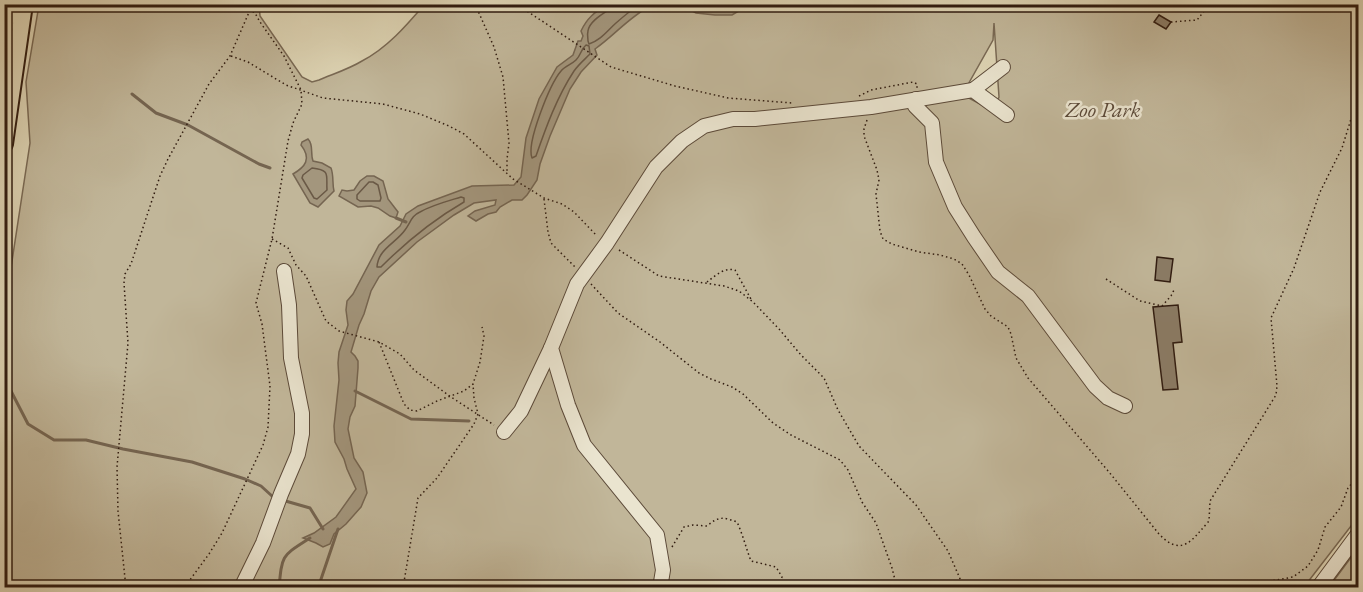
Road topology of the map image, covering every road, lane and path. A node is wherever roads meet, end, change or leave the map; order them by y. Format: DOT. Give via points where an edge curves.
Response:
graph roads {
  1 [pos="9,4"];
  2 [pos="24,4"];
  3 [pos="475,4"];
  4 [pos="516,4"];
  5 [pos="1209,5"];
  6 [pos="1170,22"];
  7 [pos="4,33"];
  8 [pos="230,56"];
  9 [pos="1004,68"];
  10 [pos="301,90"];
  11 [pos="973,90"];
  12 [pos="855,98"];
  13 [pos="916,99"];
  14 [pos="794,103"];
  15 [pos="870,107"];
  16 [pos="1359,108"];
  17 [pos="1007,115"];
  18 [pos="4,144"];
  19 [pos="507,174"];
  20 [pos="544,198"];
  21 [pos="272,239"];
  22 [pos="607,243"];
  23 [pos="284,272"];
  24 [pos="582,275"];
  25 [pos="1106,279"];
  26 [pos="706,282"];
  27 [pos="1175,288"];
  28 [pos="753,302"];
  29 [pos="482,327"];
  30 [pos="379,342"];
  31 [pos="551,348"];
  32 [pos="473,384"];
  33 [pos="451,397"];
  34 [pos="1125,406"];
  35 [pos="478,414"];
  36 [pos="504,432"];
  37 [pos="1359,476"];
  38 [pos="1359,534"];
  39 [pos="663,570"];
  40 [pos="1359,580"];
  41 [pos="126,588"];
  42 [pos="184,588"];
  43 [pos="241,588"];
  44 [pos="403,588"];
  45 [pos="660,588"];
  46 [pos="779,588"];
  47 [pos="897,588"];
  48 [pos="964,588"];
  49 [pos="1257,588"];
  50 [pos="1318,588"];
  51 [pos="1356,588"];
  1 -- 7 [label="main road"];
  2 -- 18 [label="main road"];
  3 -- 19 [label="path" via="503,77 509,143"];
  4 -- 14 [label="path" via="610,67 728,98"];
  5 -- 6 [label="path" via="1197,20"];
  8 -- 10 [label="path"];
  8 -- 10 [label="path" via="250,10 284,56"];
  8 -- 41 [label="path" via="209,84 168,159 125,274 128,343 117,467"];
  9 -- 11 [label="street"];
  10 -- 19 [label="path" via="323,98 382,104 420,114 464,134"];
  10 -- 21 [label="path" via="302,104 288,141"];
  11 -- 13 [label="street"];
  11 -- 17 [label="street"];
  12 -- 13 [label="path" via="872,90 913,82 917,84"];
  13 -- 15 [label="street"];
  13 -- 34 [label="street" via="915,106 932,123 936,162 955,207 974,237 998,272 1028,296 1095,386"];
  15 -- 16 [label="path" via="864,136 879,180 876,194 883,239 962,264 985,309 1008,327 1016,358 1028,378 1164,540 1175,546 1190,543 1209,521 1210,501 1276,395 1271,318 1294,268 1320,192"];
  15 -- 22 [label="street" via="732,119 704,126 656,167"];
  19 -- 20 [label="path"];
  20 -- 22 [label="path" via="574,212"];
  20 -- 24 [label="path" via="551,243"];
  21 -- 30 [label="path" via="288,248 306,276 326,321 339,331"];
  21 -- 42 [label="path" via="256,303 270,386 268,427 222,534"];
  22 -- 24 [label="street"];
  22 -- 26 [label="path" via="659,276"];
  23 -- 43 [label="street" via="302,435 263,543"];
  24 -- 31 [label="street"];
  24 -- 47 [label="path" via="618,314 699,373 732,387 772,423 840,460 876,523"];
  25 -- 27 [label="path" via="1140,301 1162,306"];
  26 -- 28 [label="path" via="739,291"];
  26 -- 28 [label="path" via="722,271 735,270"];
  28 -- 48 [label="path" via="824,378 859,446 916,504 948,551"];
  29 -- 32 [label="path" via="480,362"];
  30 -- 33 [label="path" via="400,354 414,370"];
  30 -- 33 [label="path" via="410,410 417,411"];
  31 -- 36 [label="street" via="521,411"];
  31 -- 39 [label="street" via="584,445 657,535"];
  32 -- 33 [label="path"];
  32 -- 35 [label="path"];
  33 -- 35 [label="path"];
  35 -- 36 [label="path"];
  35 -- 44 [label="path" via="437,478 418,498"];
  37 -- 49 [label="path" via="1347,488 1341,507 1325,527 1308,566 1293,577"];
  38 -- 50 [label="street"];
  39 -- 45 [label="street"];
  39 -- 46 [label="path" via="684,527 707,526 723,517 736,522 751,561 776,567 782,577"];
  40 -- 51 [label="path"];
}
